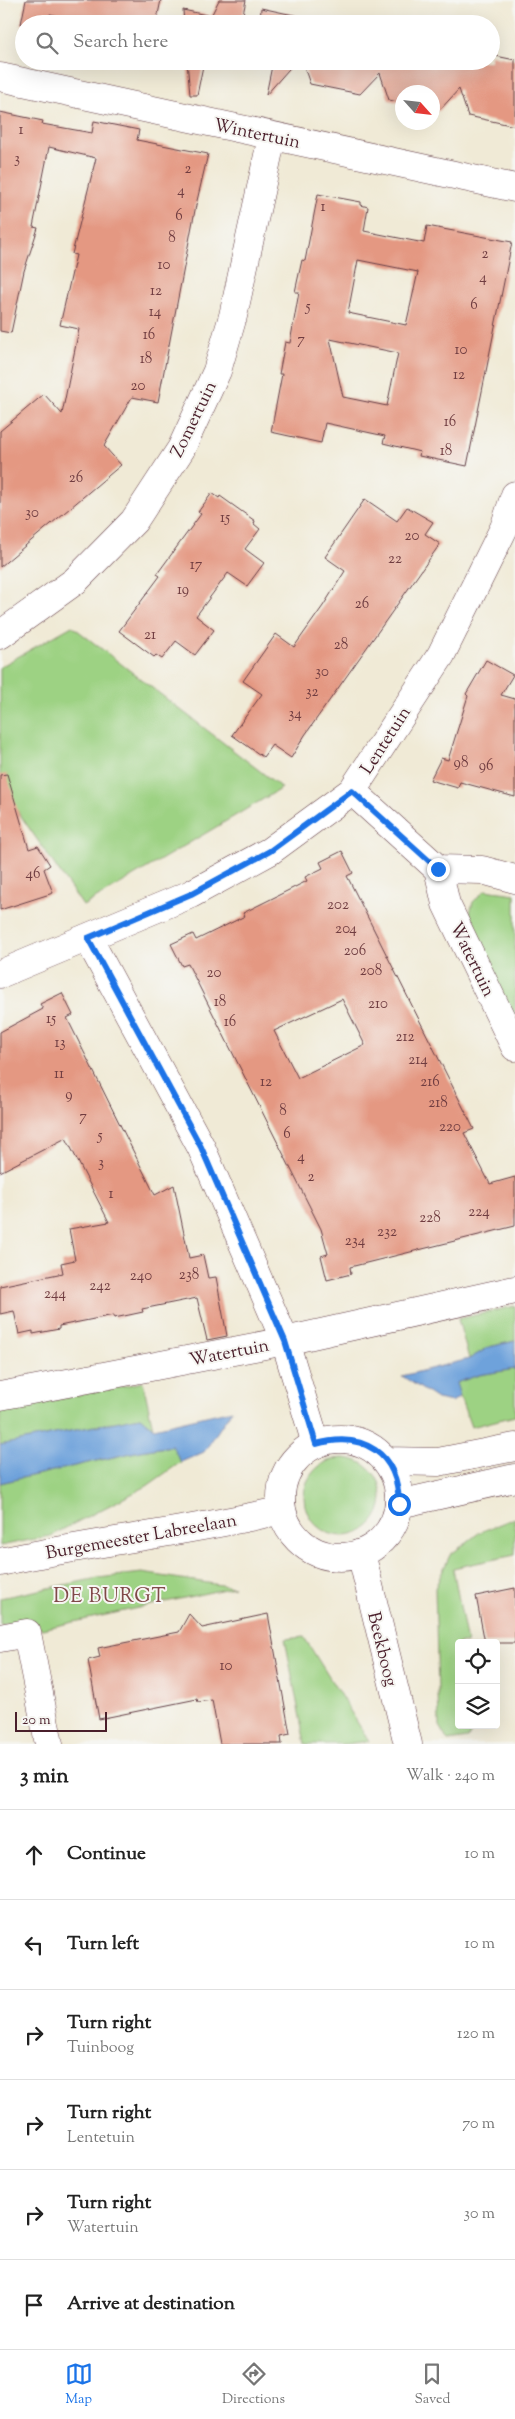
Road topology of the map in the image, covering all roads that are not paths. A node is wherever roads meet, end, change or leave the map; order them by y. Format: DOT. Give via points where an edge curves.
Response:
graph roads {
  1 [pos="0,77"];
  2 [pos="272,137"];
  3 [pos="515,188"];
  4 [pos="515,495"];
  5 [pos="509,530"];
  6 [pos="0,635"];
  7 [pos="352,791"];
  8 [pos="438,869"];
  9 [pos="515,879"];
  10 [pos="88,938"];
  11 [pos="0,974"];
  12 [pos="515,1047"];
  13 [pos="515,1290"];
  14 [pos="285,1341"];
  15 [pos="0,1396"];
  16 [pos="316,1444"];
  17 [pos="515,1447"];
  18 [pos="386,1460"];
  19 [pos="515,1478"];
  20 [pos="399,1504"];
  21 [pos="282,1510"];
  22 [pos="361,1553"];
  23 [pos="0,1562"];
  24 [pos="0,1638"];
  25 [pos="49,1744"];
  26 [pos="408,1744"];
  1 -- 2 [label="street, Wintertuin"];
  2 -- 3 [label="street, Wintertuin"];
  2 -- 6 [label="street, Zomertuin" via="233,316 217,371 181,449 134,520 75,581"];
  4 -- 5 [label="street, Lentetuin"];
  5 -- 7 [label="street, Lentetuin" via="441,655"];
  7 -- 8 [label="street"];
  7 -- 10 [label="street, Lentetuin" via="270,851 191,894"];
  8 -- 9 [label="street" via="482,870"];
  8 -- 12 [label="street, Watertuin" via="446,904"];
  10 -- 11 [label="street, Lentetuin"];
  10 -- 14 [label="street" via="201,1147"];
  13 -- 14 [label="street, Watertuin"];
  14 -- 15 [label="street, Watertuin"];
  14 -- 16 [label="street"];
  16 -- 18 [label="street" via="335,1439 354,1440 372,1448"];
  16 -- 21 [label="street" via="299,1454 287,1471 281,1490"];
  17 -- 18 [label="street" via="438,1462"];
  18 -- 20 [label="street" via="394,1473"];
  19 -- 20 [label="street"];
  20 -- 22 [label="street" via="387,1534"];
  21 -- 22 [label="street" via="289,1529 303,1544 321,1554 341,1557"];
  21 -- 23 [label="street, Burgemeester Labreelaan"];
  22 -- 26 [label="street, Beekboog"];
  24 -- 25 [label="street" via="28,1633"];
}
